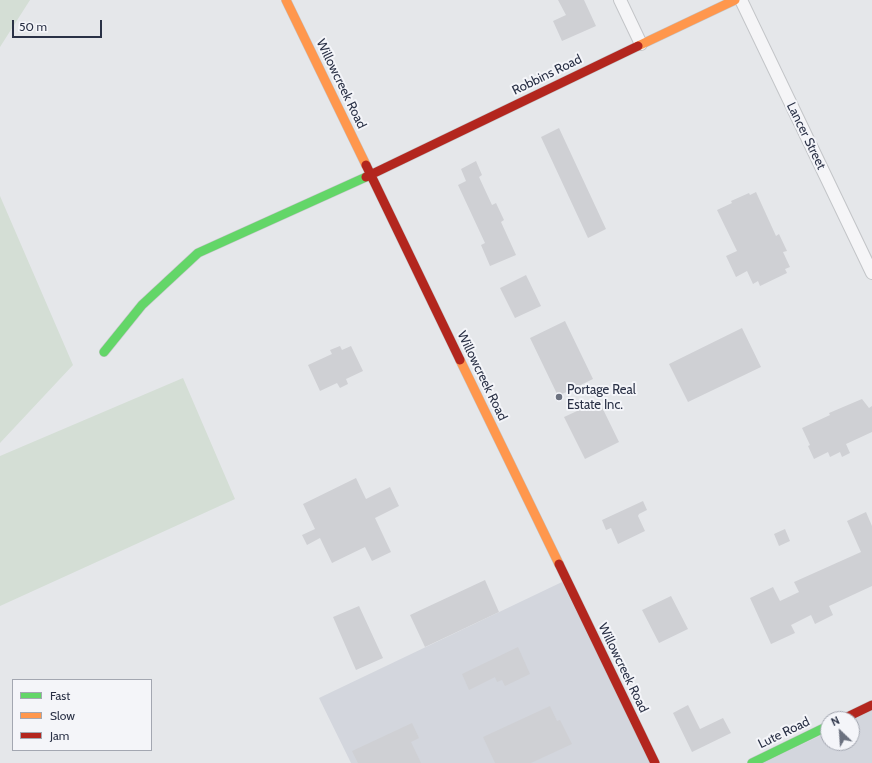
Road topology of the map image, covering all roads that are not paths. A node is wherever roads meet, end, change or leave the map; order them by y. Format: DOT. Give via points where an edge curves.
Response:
graph roads {
  1 [pos="286,0"];
  2 [pos="620,0"];
  3 [pos="735,0"];
  4 [pos="741,0"];
  5 [pos="641,44"];
  6 [pos="370,175"];
  7 [pos="872,273"];
  8 [pos="104,352"];
  9 [pos="872,705"];
  10 [pos="860,711"];
  11 [pos="820,730"];
  12 [pos="655,763"];
  13 [pos="752,763"];
  1 -- 6 [label="street, Willowcreek Road"];
  2 -- 5 [label="street"];
  3 -- 5 [label="street, Robbins Road"];
  4 -- 7 [label="street, Lancer Street"];
  5 -- 6 [label="street, Robbins Road"];
  6 -- 8 [label="street, Robbins Road" via="198,253 142,305"];
  6 -- 12 [label="street, Willowcreek Road"];
  9 -- 10 [label="street"];
  11 -- 13 [label="street, Lute Road"];
}
